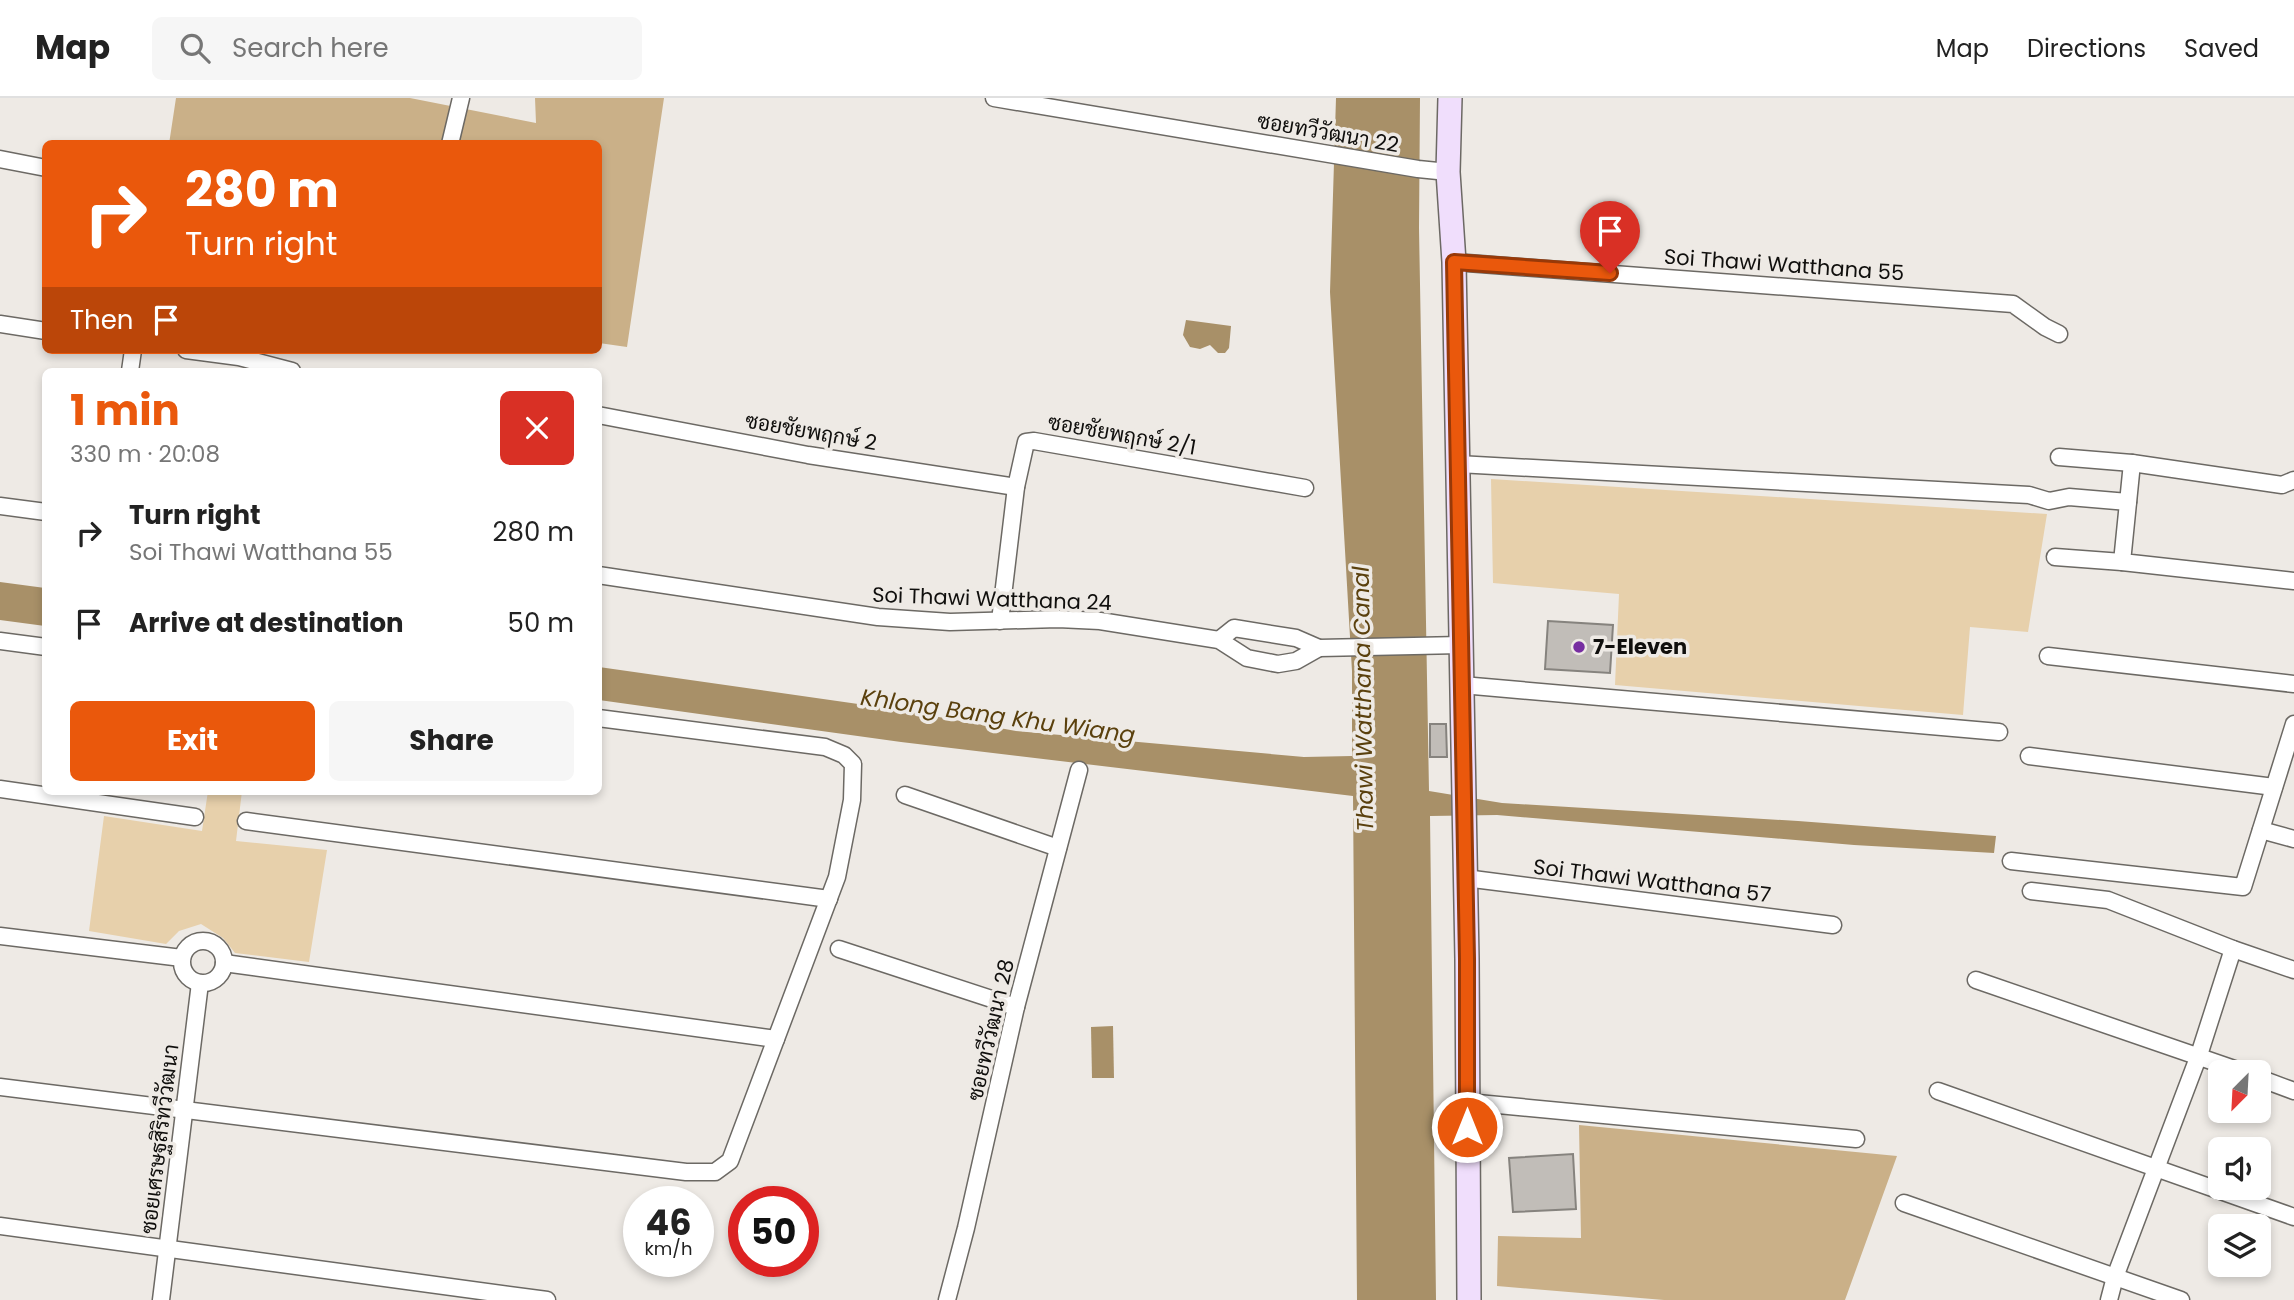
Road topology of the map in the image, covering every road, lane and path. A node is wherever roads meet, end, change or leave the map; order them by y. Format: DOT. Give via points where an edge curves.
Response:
graph roads {
  1 [pos="461,98"];
  2 [pos="994,98"];
  3 [pos="1450,98"];
  4 [pos="451,140"];
  5 [pos="0,159"];
  6 [pos="42,167"];
  7 [pos="1448,172"];
  8 [pos="1454,262"];
  9 [pos="0,324"];
  10 [pos="42,330"];
  11 [pos="2059,334"];
  12 [pos="216,354"];
  13 [pos="281,368"];
  14 [pos="602,416"];
  15 [pos="2059,457"];
  16 [pos="2132,463"];
  17 [pos="1458,464"];
  18 [pos="2294,480"];
  19 [pos="1016,487"];
  20 [pos="1305,488"];
  21 [pos="2128,502"];
  22 [pos="0,506"];
  23 [pos="42,511"];
  24 [pos="2055,557"];
  25 [pos="2122,562"];
  26 [pos="602,576"];
  27 [pos="2294,581"];
  28 [pos="1000,621"];
  29 [pos="1219,640"];
  30 [pos="0,641"];
  31 [pos="1461,645"];
  32 [pos="42,646"];
  33 [pos="1319,648"];
  34 [pos="2048,656"];
  35 [pos="2294,684"];
  36 [pos="1462,685"];
  37 [pos="602,719"];
  38 [pos="2294,728"];
  39 [pos="1999,732"];
  40 [pos="2029,756"];
  41 [pos="1079,770"];
  42 [pos="2274,787"];
  43 [pos="0,789"];
  44 [pos="905,795"];
  45 [pos="195,817"];
  46 [pos="246,821"];
  47 [pos="2261,830"];
  48 [pos="2294,839"];
  49 [pos="1058,848"];
  50 [pos="2011,861"];
  51 [pos="1465,878"];
  52 [pos="2031,891"];
  53 [pos="829,899"];
  54 [pos="1833,925"];
  55 [pos="0,936"];
  56 [pos="839,949"];
  57 [pos="2233,949"];
  58 [pos="182,958"];
  59 [pos="224,963"];
  60 [pos="2294,970"];
  61 [pos="1976,980"];
  62 [pos="200,983"];
  63 [pos="1016,1006"];
  64 [pos="776,1039"];
  65 [pos="2199,1055"];
  66 [pos="2212,1060"];
  67 [pos="2272,1083"];
  68 [pos="0,1087"];
  69 [pos="1938,1091"];
  70 [pos="2294,1091"];
  71 [pos="1467,1102"];
  72 [pos="185,1110"];
  73 [pos="1856,1139"];
  74 [pos="2156,1168"];
  75 [pos="1904,1203"];
  76 [pos="2294,1217"];
  77 [pos="0,1226"];
  78 [pos="168,1248"];
  79 [pos="2115,1277"];
  80 [pos="162,1300"];
  81 [pos="547,1300"];
  82 [pos="947,1300"];
  83 [pos="1469,1300"];
  84 [pos="2109,1300"];
  85 [pos="2181,1300"];
  1 -- 4 [label="street"];
  2 -- 7 [label="street, ซอยทวีวัฒนา 22"];
  3 -- 7 [label="main road"];
  5 -- 6 [label="street"];
  7 -- 8 [label="main road"];
  8 -- 11 [label="street, Soi Thawi Watthana 55" via="2013,304"];
  8 -- 17 [label="main road"];
  9 -- 10 [label="street"];
  12 -- 13 [label="street"];
  14 -- 19 [label="street, ซอยชัยพฤกษ์ 2"];
  15 -- 16 [label="street"];
  16 -- 18 [label="street" via="2282,485"];
  16 -- 21 [label="street"];
  17 -- 21 [label="street" via="2029,495 2050,489 2069,497"];
  17 -- 31 [label="main road"];
  19 -- 20 [label="street, ซอยชัยพฤกษ์ 2/1" via="1026,442 1034,441"];
  19 -- 28 [label="street, ซอยชัยพฤกษ์ 2/1"];
  21 -- 25 [label="street"];
  22 -- 23 [label="street"];
  24 -- 25 [label="street"];
  25 -- 27 [label="street"];
  26 -- 28 [label="street, Soi Thawi Watthana 24" via="878,617"];
  28 -- 29 [label="street, Soi Thawi Watthana 24" via="1100,621"];
  29 -- 33 [label="street, Soi Thawi Watthana 24" via="1234,628 1296,638"];
  29 -- 33 [label="street, Soi Thawi Watthana 24" via="1247,658 1278,664 1296,661"];
  30 -- 32 [label="street"];
  31 -- 33 [label="street, Soi Thawi Watthana 24"];
  31 -- 36 [label="main road"];
  34 -- 35 [label="street"];
  36 -- 39 [label="street"];
  36 -- 51 [label="main road"];
  37 -- 53 [label="street" via="825,747 844,755 853,764 852,800"];
  38 -- 42 [label="street"];
  40 -- 42 [label="street"];
  41 -- 49 [label="street, ซอยทวีวัฒนา 28"];
  42 -- 47 [label="street"];
  43 -- 45 [label="street"];
  44 -- 49 [label="street"];
  46 -- 53 [label="street"];
  47 -- 48 [label="street"];
  47 -- 50 [label="street" via="2243,887"];
  49 -- 63 [label="street, ซอยทวีวัฒนา 28"];
  51 -- 54 [label="street, Soi Thawi Watthana 57"];
  51 -- 71 [label="main road"];
  52 -- 57 [label="street" via="2108,900"];
  53 -- 64 [label="street"];
  55 -- 58 [label="street"];
  56 -- 63 [label="street"];
  57 -- 60 [label="street"];
  57 -- 65 [label="street"];
  58 -- 59 [label="street" via="189,946 202,942 215,945"];
  58 -- 62 [label="street" via="188,977"];
  59 -- 62 [label="street" via="214,980"];
  59 -- 64 [label="street"];
  61 -- 65 [label="street"];
  62 -- 72 [label="street, ซอยเศรษฐสิริทวีวัฒนา"];
  63 -- 82 [label="street, ซอยทวีวัฒนา 28"];
  64 -- 72 [label="street" via="730,1161 715,1172"];
  65 -- 66 [label="street"];
  65 -- 74 [label="street"];
  67 -- 70 [label="street"];
  68 -- 72 [label="street"];
  69 -- 74 [label="street"];
  71 -- 73 [label="street"];
  71 -- 83 [label="main road"];
  72 -- 78 [label="street, ซอยเศรษฐสิริทวีวัฒนา"];
  74 -- 76 [label="street"];
  74 -- 79 [label="street"];
  75 -- 79 [label="street"];
  77 -- 78 [label="street"];
  78 -- 80 [label="street, ซอยเศรษฐสิริทวีวัฒนา"];
  78 -- 81 [label="street"];
  79 -- 84 [label="street"];
  79 -- 85 [label="street"];
}
